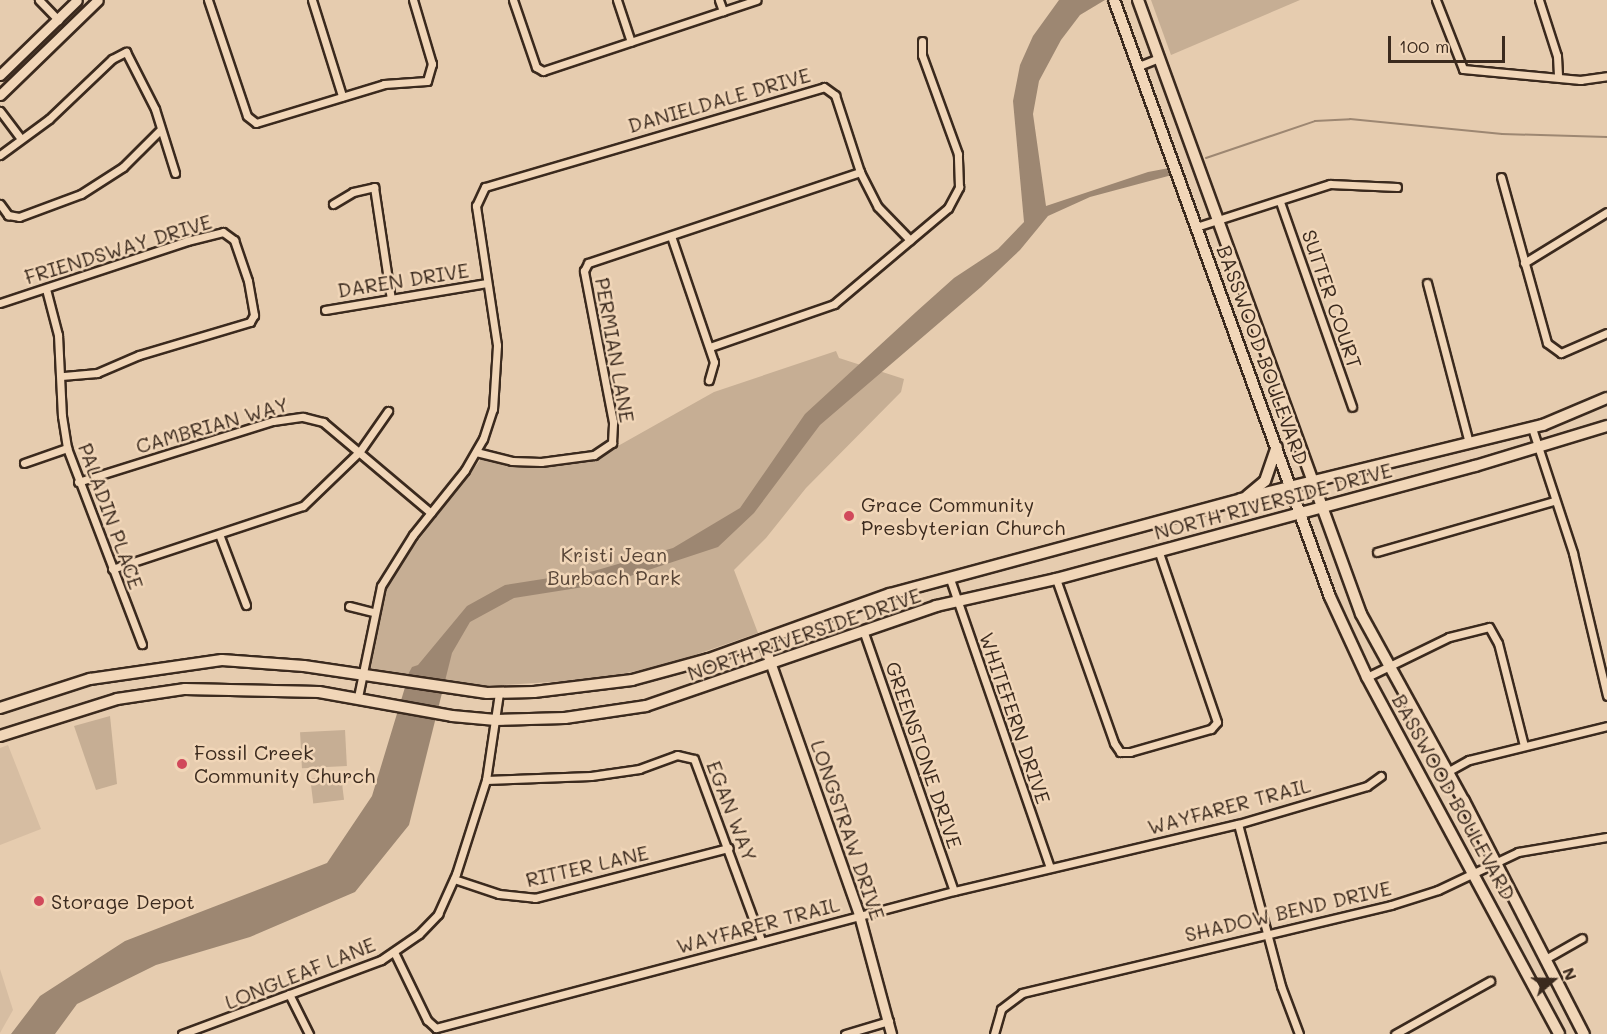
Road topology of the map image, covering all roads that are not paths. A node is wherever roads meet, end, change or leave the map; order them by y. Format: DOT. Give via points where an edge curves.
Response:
graph roads {
  1 [pos="39,0"];
  2 [pos="77,0"];
  3 [pos="99,0"];
  4 [pos="208,0"];
  5 [pos="312,0"];
  6 [pos="413,0"];
  7 [pos="513,0"];
  8 [pos="617,0"];
  9 [pos="719,0"];
  10 [pos="756,0"];
  11 [pos="1114,0"];
  12 [pos="1138,0"];
  13 [pos="1436,0"];
  14 [pos="1539,0"];
  15 [pos="723,11"];
  16 [pos="58,20"];
  17 [pos="922,40"];
  18 [pos="631,42"];
  19 [pos="1159,58"];
  20 [pos="1139,66"];
  21 [pos="0,75"];
  22 [pos="1607,76"];
  23 [pos="1558,77"];
  24 [pos="0,95"];
  25 [pos="342,96"];
  26 [pos="0,111"];
  27 [pos="159,131"];
  28 [pos="20,138"];
  29 [pos="0,155"];
  30 [pos="860,172"];
  31 [pos="175,174"];
  32 [pos="1501,177"];
  33 [pos="1397,187"];
  34 [pos="1280,202"];
  35 [pos="0,204"];
  36 [pos="333,204"];
  37 [pos="1607,212"];
  38 [pos="1221,221"];
  39 [pos="1197,227"];
  40 [pos="671,236"];
  41 [pos="910,240"];
  42 [pos="1524,263"];
  43 [pos="1427,283"];
  44 [pos="487,284"];
  45 [pos="46,289"];
  46 [pos="391,299"];
  47 [pos="0,303"];
  48 [pos="325,310"];
  49 [pos="1607,333"];
  50 [pos="710,347"];
  51 [pos="61,375"];
  52 [pos="709,380"];
  53 [pos="1607,398"];
  54 [pos="1352,407"];
  55 [pos="388,411"];
  56 [pos="1607,426"];
  57 [pos="1532,428"];
  58 [pos="1469,443"];
  59 [pos="1277,447"];
  60 [pos="67,448"];
  61 [pos="1538,449"];
  62 [pos="360,451"];
  63 [pos="476,452"];
  64 [pos="24,463"];
  65 [pos="78,482"];
  66 [pos="1314,483"];
  67 [pos="1293,488"];
  68 [pos="1241,499"];
  69 [pos="1554,501"];
  70 [pos="1322,506"];
  71 [pos="1301,512"];
  72 [pos="431,513"];
  73 [pos="219,534"];
  74 [pos="1158,550"];
  75 [pos="1377,552"];
  76 [pos="112,569"];
  77 [pos="950,579"];
  78 [pos="1056,579"];
  79 [pos="957,601"];
  80 [pos="246,606"];
  81 [pos="349,606"];
  82 [pos="373,612"];
  83 [pos="863,630"];
  84 [pos="762,639"];
  85 [pos="142,644"];
  86 [pos="770,662"];
  87 [pos="1388,666"];
  88 [pos="362,676"];
  89 [pos="1367,677"];
  90 [pos="499,693"];
  91 [pos="1607,696"];
  92 [pos="358,697"];
  93 [pos="0,708"];
  94 [pos="496,720"];
  95 [pos="1607,726"];
  96 [pos="0,736"];
  97 [pos="1524,746"];
  98 [pos="1447,772"];
  99 [pos="1381,776"];
  100 [pos="486,780"];
  101 [pos="1238,824"];
  102 [pos="1607,837"];
  103 [pos="729,848"];
  104 [pos="1496,863"];
  105 [pos="1050,867"];
  106 [pos="1475,873"];
  107 [pos="454,879"];
  108 [pos="954,891"];
  109 [pos="859,915"];
  110 [pos="1268,932"];
  111 [pos="1582,938"];
  112 [pos="761,940"];
  113 [pos="394,952"];
  114 [pos="1546,958"];
  115 [pos="1490,981"];
  116 [pos="289,994"];
  117 [pos="889,1021"];
  118 [pos="182,1034"];
  119 [pos="309,1034"];
  120 [pos="845,1034"];
  121 [pos="891,1034"];
  122 [pos="994,1034"];
  123 [pos="1299,1034"];
  124 [pos="1395,1034"];
  125 [pos="1559,1034"];
  126 [pos="1584,1034"];
  1 -- 16 [label="street"];
  2 -- 16 [label="street"];
  3 -- 24 [label="street"];
  4 -- 25 [label="street" via="251,121 256,123"];
  5 -- 25 [label="street"];
  6 -- 25 [label="street" via="432,64 427,81 384,84"];
  7 -- 18 [label="street" via="536,67 543,71"];
  8 -- 18 [label="street"];
  9 -- 15 [label="street"];
  10 -- 15 [label="street"];
  11 -- 20 [label="main road, BASSWOOD BOULEVARD"];
  12 -- 19 [label="main road, BASSWOOD BOULEVARD"];
  13 -- 23 [label="street" via="1461,68"];
  14 -- 23 [label="street" via="1557,56"];
  15 -- 18 [label="street"];
  16 -- 21 [label="street"];
  17 -- 41 [label="street" via="922,55 952,132 960,172 959,187 948,208"];
  19 -- 20 [label="street"];
  19 -- 38 [label="main road, BASSWOOD BOULEVARD"];
  20 -- 39 [label="main road, BASSWOOD BOULEVARD"];
  22 -- 23 [label="street" via="1580,80"];
  26 -- 28 [label="street"];
  27 -- 28 [label="street" via="155,109 126,52 111,59 49,119"];
  27 -- 31 [label="street"];
  27 -- 35 [label="street" via="123,167 81,194 19,217 8,215"];
  28 -- 29 [label="street"];
  30 -- 40 [label="street, PERMIAN LANE"];
  30 -- 41 [label="street, DANIELDALE DRIVE" via="878,207"];
  30 -- 44 [label="street, DANIELDALE DRIVE" via="835,95 824,87 814,87 484,187 476,206"];
  32 -- 42 [label="street"];
  33 -- 34 [label="street" via="1330,184"];
  34 -- 38 [label="street"];
  34 -- 54 [label="street, SUTTER COURT"];
  36 -- 46 [label="street" via="353,192 374,187"];
  37 -- 42 [label="street"];
  38 -- 39 [label="street"];
  38 -- 66 [label="main road, BASSWOOD BOULEVARD"];
  39 -- 59 [label="main road, BASSWOOD BOULEVARD"];
  40 -- 50 [label="street"];
  40 -- 63 [label="street, PERMIAN LANE" via="588,263 585,268 614,422 614,437 608,448 576,459 540,462 512,461"];
  41 -- 50 [label="street" via="825,308"];
  42 -- 49 [label="street" via="1547,343 1556,352 1569,352"];
  43 -- 58 [label="street"];
  44 -- 46 [label="street, DAREN DRIVE"];
  44 -- 63 [label="street" via="495,324 498,381 489,423"];
  45 -- 47 [label="street, FRIENDSWAY DRIVE"];
  45 -- 51 [label="street, PALADIN PLACE" via="58,335"];
  45 -- 51 [label="street, FRIENDSWAY DRIVE" via="223,232 234,240 248,281 252,318 97,373"];
  46 -- 48 [label="street, DAREN DRIVE"];
  50 -- 52 [label="street" via="714,367"];
  51 -- 60 [label="street, PALADIN PLACE"];
  53 -- 57 [label="main road, NORTH RIVERSIDE DRIVE"];
  55 -- 62 [label="street"];
  56 -- 61 [label="main road, NORTH RIVERSIDE DRIVE"];
  57 -- 58 [label="main road, NORTH RIVERSIDE DRIVE"];
  57 -- 61 [label="street"];
  58 -- 66 [label="main road, NORTH RIVERSIDE DRIVE"];
  59 -- 67 [label="main road, BASSWOOD BOULEVARD"];
  59 -- 68 [label="main road" via="1265,481"];
  60 -- 64 [label="street"];
  60 -- 65 [label="street, PALADIN PLACE"];
  61 -- 69 [label="street"];
  61 -- 70 [label="main road, NORTH RIVERSIDE DRIVE"];
  62 -- 65 [label="street, CAMBRIAN WAY" via="323,422 290,417"];
  62 -- 72 [label="street, CAMBRIAN WAY"];
  62 -- 73 [label="street" via="303,506"];
  63 -- 72 [label="street"];
  65 -- 76 [label="street, PALADIN PLACE"];
  66 -- 67 [label="main road, NORTH RIVERSIDE DRIVE"];
  66 -- 70 [label="main road, BASSWOOD BOULEVARD"];
  67 -- 68 [label="main road, NORTH RIVERSIDE DRIVE"];
  67 -- 71 [label="main road, BASSWOOD BOULEVARD"];
  68 -- 77 [label="main road, NORTH RIVERSIDE DRIVE"];
  69 -- 75 [label="street"];
  69 -- 91 [label="street" via="1573,553"];
  70 -- 71 [label="main road, NORTH RIVERSIDE DRIVE"];
  70 -- 87 [label="main road, BASSWOOD BOULEVARD" via="1361,614"];
  71 -- 74 [label="main road, NORTH RIVERSIDE DRIVE"];
  71 -- 89 [label="main road, BASSWOOD BOULEVARD" via="1330,597"];
  72 -- 82 [label="street" via="394,561"];
  73 -- 76 [label="street"];
  73 -- 80 [label="street"];
  74 -- 78 [label="main road, NORTH RIVERSIDE DRIVE"];
  74 -- 78 [label="street" via="1217,714 1211,729 1120,752"];
  76 -- 85 [label="street, PALADIN PLACE"];
  77 -- 79 [label="street, WHITEFERN DRIVE"];
  77 -- 84 [label="main road, NORTH RIVERSIDE DRIVE" via="890,594"];
  78 -- 79 [label="main road, NORTH RIVERSIDE DRIVE"];
  79 -- 83 [label="main road, NORTH RIVERSIDE DRIVE"];
  79 -- 105 [label="street, WHITEFERN DRIVE"];
  81 -- 82 [label="street"];
  82 -- 88 [label="street"];
  83 -- 86 [label="main road, NORTH RIVERSIDE DRIVE"];
  83 -- 108 [label="street, GREENSTONE DRIVE"];
  84 -- 86 [label="street, LONGSTRAW DRIVE"];
  84 -- 90 [label="main road, NORTH RIVERSIDE DRIVE" via="632,680"];
  86 -- 94 [label="main road, NORTH RIVERSIDE DRIVE" via="646,706 565,718"];
  86 -- 109 [label="street, LONGSTRAW DRIVE"];
  87 -- 89 [label="street"];
  87 -- 97 [label="street" via="1449,637 1489,627 1498,643"];
  87 -- 98 [label="main road, BASSWOOD BOULEVARD"];
  88 -- 90 [label="main road, NORTH RIVERSIDE DRIVE"];
  88 -- 92 [label="street"];
  88 -- 93 [label="main road, NORTH RIVERSIDE DRIVE" via="304,666 202,661 90,679"];
  89 -- 106 [label="main road, BASSWOOD BOULEVARD"];
  90 -- 94 [label="street, LONGLEAF LANE"];
  92 -- 94 [label="main road, NORTH RIVERSIDE DRIVE" via="452,716"];
  92 -- 96 [label="main road, NORTH RIVERSIDE DRIVE" via="274,689 185,689 117,699"];
  94 -- 100 [label="street, LONGLEAF LANE"];
  95 -- 97 [label="street"];
  97 -- 98 [label="street" via="1469,760"];
  98 -- 104 [label="main road, BASSWOOD BOULEVARD"];
  99 -- 101 [label="street, WAYFARER TRAIL" via="1367,786"];
  100 -- 103 [label="street, EGAN WAY" via="591,776 639,769 686,755 700,769"];
  100 -- 107 [label="street, LONGLEAF LANE"];
  101 -- 105 [label="street, WAYFARER TRAIL"];
  101 -- 110 [label="street"];
  102 -- 104 [label="street, SHADOW BEND DRIVE" via="1518,852"];
  103 -- 107 [label="street, RITTER LANE" via="535,898 499,894"];
  103 -- 112 [label="street, EGAN WAY"];
  104 -- 106 [label="street, SHADOW BEND DRIVE"];
  104 -- 114 [label="main road, BASSWOOD BOULEVARD"];
  105 -- 108 [label="street, WAYFARER TRAIL"];
  106 -- 110 [label="street, SHADOW BEND DRIVE" via="1391,905"];
  106 -- 125 [label="main road, BASSWOOD BOULEVARD"];
  107 -- 113 [label="street, LONGLEAF LANE" via="438,914"];
  108 -- 109 [label="street, WAYFARER TRAIL"];
  109 -- 112 [label="street, WAYFARER TRAIL"];
  109 -- 117 [label="street, LONGSTRAW DRIVE"];
  110 -- 122 [label="street, SHADOW BEND DRIVE" via="1022,993 1002,1009"];
  110 -- 123 [label="street" via="1281,986"];
  111 -- 114 [label="street"];
  112 -- 113 [label="street, WAYFARER TRAIL" via="436,1028 427,1020"];
  113 -- 116 [label="street, LONGLEAF LANE"];
  114 -- 126 [label="main road, BASSWOOD BOULEVARD"];
  115 -- 124 [label="street"];
  116 -- 118 [label="street, LONGLEAF LANE"];
  116 -- 119 [label="street"];
  117 -- 120 [label="street"];
  117 -- 121 [label="street, LONGSTRAW DRIVE"];
}
